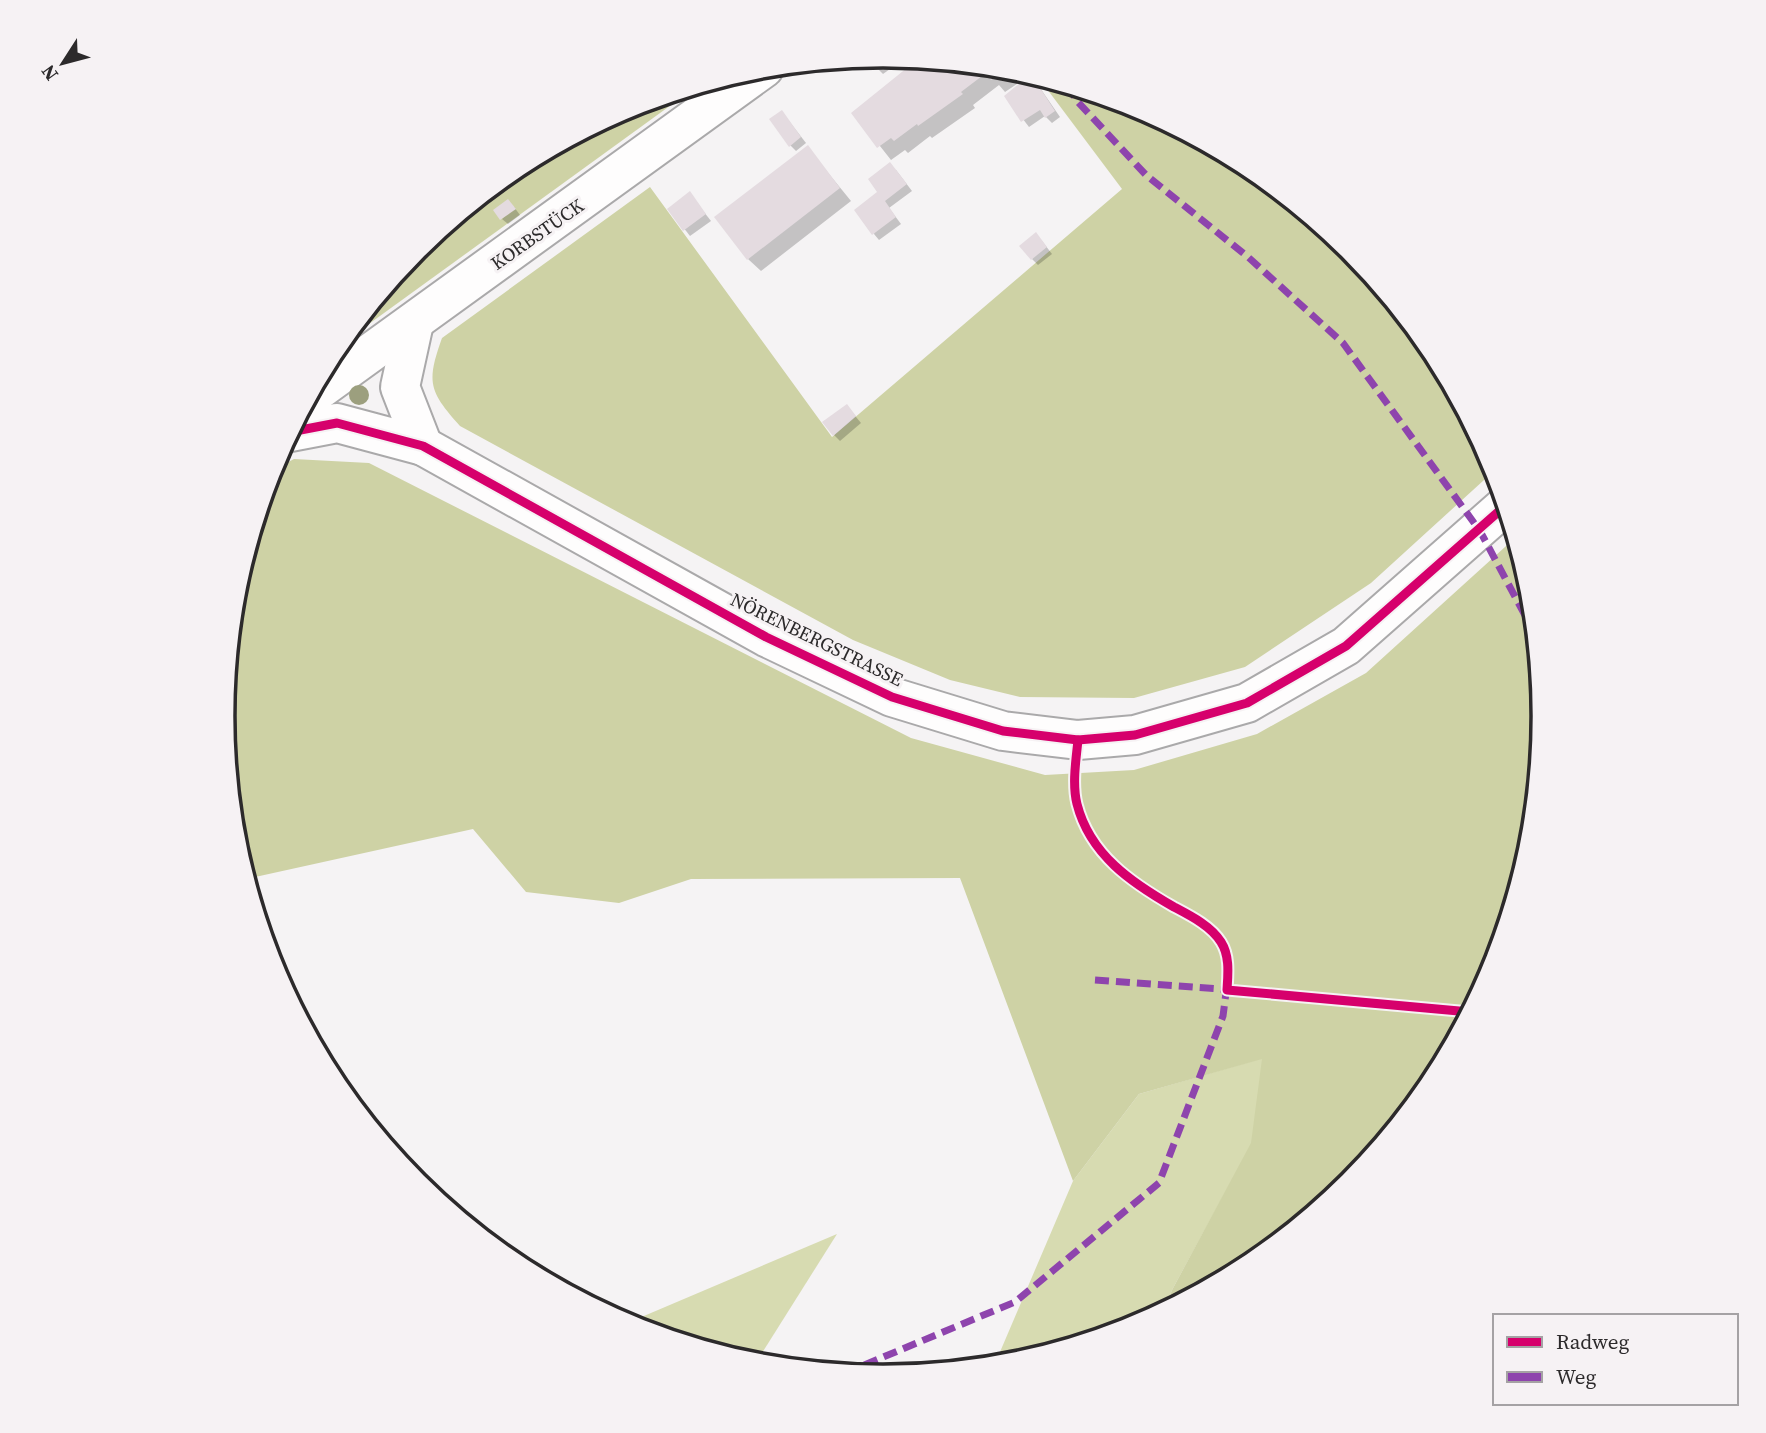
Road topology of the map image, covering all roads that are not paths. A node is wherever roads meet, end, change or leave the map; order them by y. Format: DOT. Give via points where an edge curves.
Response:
graph roads {
  1 [pos="742,84"];
  2 [pos="414,323"];
  3 [pos="326,385"];
  4 [pos="302,430"];
  5 [pos="423,446"];
  6 [pos="1498,512"];
  1 -- 2 [label="street, KORBSTÜCK"];
  2 -- 3 [label="street, KORBSTÜCK"];
  2 -- 5 [label="street" via="400,387"];
  4 -- 5 [label="street, NÖRENBERGSTRASSE" via="337,423"];
  5 -- 6 [label="street, NÖRENBERGSTRASSE" via="766,637 892,697 1003,731 1078,740 1135,735 1247,703 1346,646"];
}
